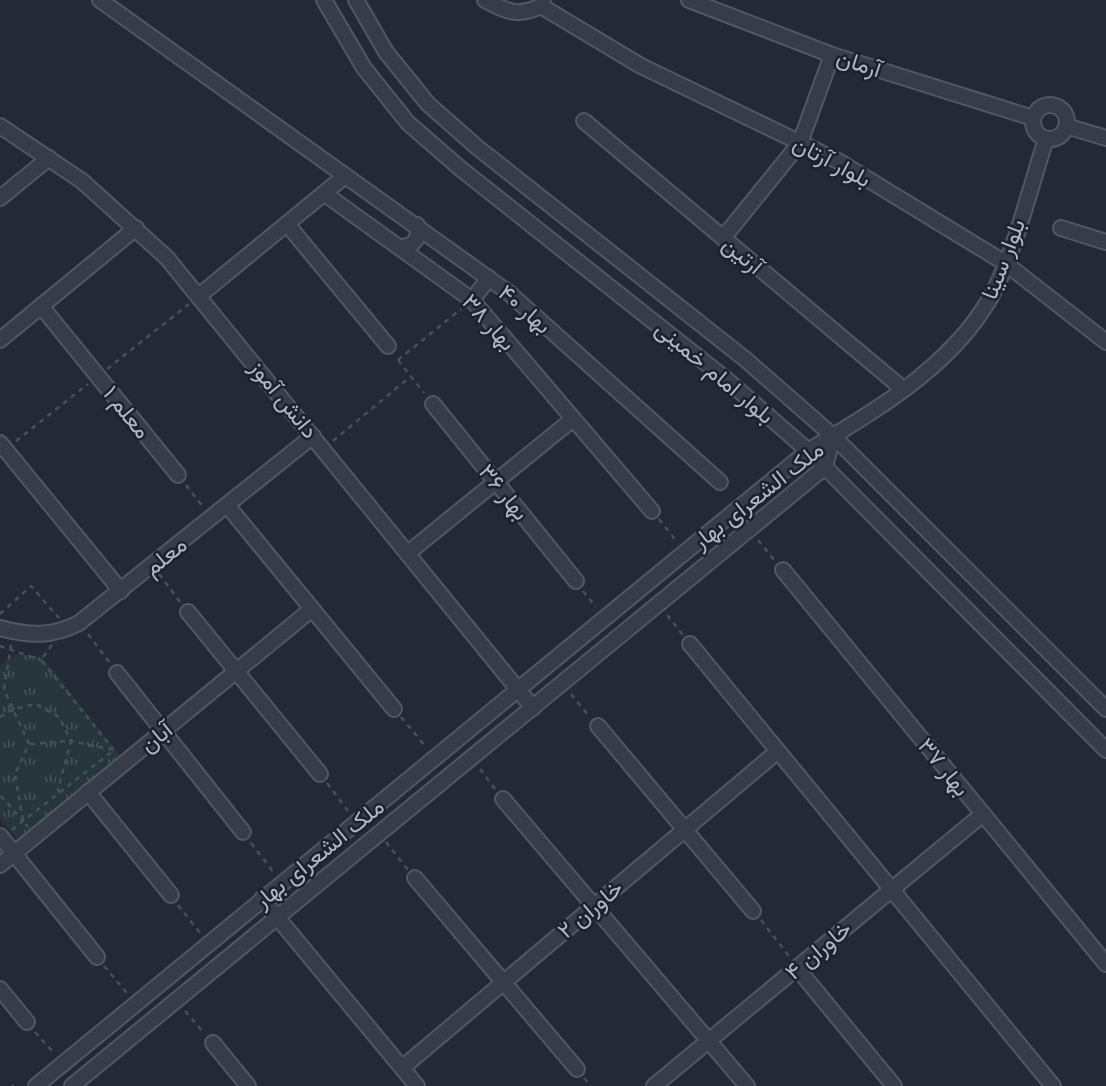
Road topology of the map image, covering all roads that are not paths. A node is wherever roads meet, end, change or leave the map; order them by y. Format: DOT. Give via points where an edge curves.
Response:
graph roads {
  1 [pos="100,0"];
  2 [pos="324,0"];
  3 [pos="356,0"];
  4 [pos="485,0"];
  5 [pos="689,0"];
  6 [pos="542,3"];
  7 [pos="832,55"];
  8 [pos="1032,118"];
  9 [pos="584,121"];
  10 [pos="0,126"];
  11 [pos="1066,126"];
  12 [pos="1106,138"];
  13 [pos="1045,139"];
  14 [pos="800,143"];
  15 [pos="49,158"];
  16 [pos="345,176"];
  17 [pos="325,194"];
  18 [pos="0,198"];
  19 [pos="287,224"];
  20 [pos="417,225"];
  21 [pos="136,228"];
  22 [pos="1061,228"];
  23 [pos="723,238"];
  24 [pos="1106,242"];
  25 [pos="401,247"];
  26 [pos="1005,263"];
  27 [pos="489,278"];
  28 [pos="200,295"];
  29 [pos="472,300"];
  30 [pos="41,306"];
  31 [pos="0,340"];
  32 [pos="1106,342"];
  33 [pos="388,346"];
  34 [pos="903,389"];
  35 [pos="433,404"];
  36 [pos="573,419"];
  37 [pos="313,436"];
  38 [pos="833,436"];
  39 [pos="0,443"];
  40 [pos="808,451"];
  41 [pos="825,467"];
  42 [pos="178,475"];
  43 [pos="496,482"];
  44 [pos="720,482"];
  45 [pos="227,506"];
  46 [pos="652,512"];
  47 [pos="408,553"];
  48 [pos="783,570"];
  49 [pos="576,581"];
  50 [pos="121,591"];
  51 [pos="312,609"];
  52 [pos="188,612"];
  53 [pos="6,629"];
  54 [pos="690,644"];
  55 [pos="236,671"];
  56 [pos="117,673"];
  57 [pos="518,690"];
  58 [pos="533,708"];
  59 [pos="394,709"];
  60 [pos="1106,709"];
  61 [pos="598,726"];
  62 [pos="163,731"];
  63 [pos="1106,750"];
  64 [pos="778,751"];
  65 [pos="320,774"];
  66 [pos="88,792"];
  67 [pos="503,799"];
  68 [pos="983,814"];
  69 [pos="684,829"];
  70 [pos="243,832"];
  71 [pos="0,836"];
  72 [pos="14,854"];
  73 [pos="0,865"];
  74 [pos="415,878"];
  75 [pos="891,889"];
  76 [pos="171,895"];
  77 [pos="262,899"];
  78 [pos="593,906"];
  79 [pos="753,911"];
  80 [pos="277,917"];
  81 [pos="97,957"];
  82 [pos="1106,964"];
  83 [pos="797,968"];
  84 [pos="503,982"];
  85 [pos="0,989"];
  86 [pos="27,1022"];
  87 [pos="709,1041"];
  88 [pos="213,1043"];
  89 [pos="402,1068"];
  90 [pos="577,1069"];
  91 [pos="36,1086"];
  92 [pos="72,1086"];
  93 [pos="248,1086"];
  94 [pos="416,1086"];
  95 [pos="654,1086"];
  96 [pos="747,1086"];
  97 [pos="894,1086"];
  98 [pos="1053,1086"];
  1 -- 16 [label="street, بهار ۴۰"];
  2 -- 40 [label="street, بلوار امام خمینی" via="363,68 408,123 727,380"];
  3 -- 38 [label="street, بلوار امام خمینی" via="386,52 428,104 734,350"];
  4 -- 6 [label="street" via="525,14"];
  5 -- 7 [label="street, آرمان"];
  6 -- 14 [label="street, بلوار آرتان" via="641,66"];
  7 -- 8 [label="street, آرمان"];
  7 -- 14 [label="street"];
  8 -- 11 [label="street" via="1040,107 1054,105 1064,113"];
  8 -- 13 [label="street" via="1035,131"];
  9 -- 23 [label="street, آرتین"];
  10 -- 15 [label="street, دانش آموز"];
  11 -- 12 [label="street"];
  11 -- 13 [label="street" via="1059,137"];
  13 -- 26 [label="street, بلوار سینا"];
  14 -- 23 [label="street"];
  14 -- 26 [label="street, بلوار آرتان" via="838,161"];
  15 -- 18 [label="street"];
  15 -- 21 [label="street, دانش آموز"];
  16 -- 17 [label="street"];
  16 -- 20 [label="street, بهار ۴۰"];
  17 -- 19 [label="street"];
  17 -- 25 [label="street, بهار ۳۸"];
  19 -- 28 [label="street"];
  19 -- 33 [label="street"];
  20 -- 25 [label="street" via="416,241"];
  20 -- 27 [label="street, بهار ۴۰"];
  21 -- 28 [label="street, دانش آموز"];
  21 -- 30 [label="street"];
  22 -- 24 [label="street"];
  23 -- 34 [label="street, آرتین"];
  25 -- 29 [label="street, بهار ۳۸"];
  26 -- 32 [label="street, بلوار آرتان"];
  26 -- 34 [label="street, بلوار سینا" via="979,317 951,351"];
  27 -- 29 [label="street"];
  27 -- 44 [label="street, بهار ۴۰"];
  28 -- 37 [label="street, دانش آموز"];
  29 -- 36 [label="street, بهار ۳۸"];
  30 -- 31 [label="street"];
  30 -- 42 [label="street, معلم ۱"];
  34 -- 38 [label="street, بلوار سینا"];
  35 -- 43 [label="street, بهار ۳۶"];
  36 -- 43 [label="street"];
  36 -- 46 [label="street, بهار ۳۸"];
  37 -- 45 [label="street, معلم"];
  37 -- 47 [label="street, دانش آموز"];
  38 -- 40 [label="street, ملک الشعرای بهار"];
  38 -- 41 [label="street, ملک الشعرای بهار"];
  38 -- 60 [label="street, بلوار امام خمینی"];
  39 -- 50 [label="street"];
  40 -- 41 [label="street, بلوار امام خمینی"];
  40 -- 57 [label="street, ملک الشعرای بهار"];
  41 -- 58 [label="street, ملک الشعرای بهار"];
  41 -- 63 [label="street, بلوار امام خمینی"];
  43 -- 47 [label="street"];
  43 -- 49 [label="street, بهار ۳۶"];
  45 -- 50 [label="street, معلم"];
  45 -- 51 [label="street"];
  47 -- 57 [label="street, دانش آموز"];
  48 -- 68 [label="street, بهار ۳۷"];
  50 -- 53 [label="street, معلم" via="69,628 26,635"];
  51 -- 55 [label="street, آبان"];
  51 -- 59 [label="street"];
  52 -- 55 [label="street"];
  54 -- 64 [label="street"];
  55 -- 62 [label="street, آبان"];
  55 -- 65 [label="street"];
  56 -- 62 [label="street"];
  57 -- 58 [label="street, دانش آموز"];
  57 -- 77 [label="street, ملک الشعرای بهار"];
  58 -- 80 [label="street, ملک الشعرای بهار"];
  61 -- 69 [label="street"];
  62 -- 66 [label="street, آبان"];
  62 -- 70 [label="street"];
  64 -- 69 [label="street, خاوران ۲"];
  64 -- 75 [label="street"];
  66 -- 72 [label="street, آبان"];
  66 -- 76 [label="street"];
  67 -- 78 [label="street"];
  68 -- 75 [label="street, خاوران ۴"];
  68 -- 82 [label="street, بهار ۳۷"];
  69 -- 78 [label="street, خاوران ۲"];
  69 -- 79 [label="street"];
  71 -- 72 [label="street"];
  72 -- 73 [label="street, آبان"];
  72 -- 81 [label="street"];
  74 -- 84 [label="street"];
  75 -- 83 [label="street, خاوران ۴"];
  75 -- 98 [label="street"];
  77 -- 80 [label="street"];
  77 -- 91 [label="street, ملک الشعرای بهار"];
  78 -- 84 [label="street, خاوران ۲"];
  78 -- 87 [label="street"];
  80 -- 89 [label="street"];
  80 -- 92 [label="street, ملک الشعرای بهار"];
  83 -- 87 [label="street, خاوران ۴"];
  83 -- 97 [label="street"];
  84 -- 89 [label="street, خاوران ۲"];
  84 -- 90 [label="street"];
  85 -- 86 [label="street"];
  87 -- 95 [label="street, خاوران ۴"];
  87 -- 96 [label="street"];
  88 -- 93 [label="street"];
  89 -- 94 [label="street"];
}
